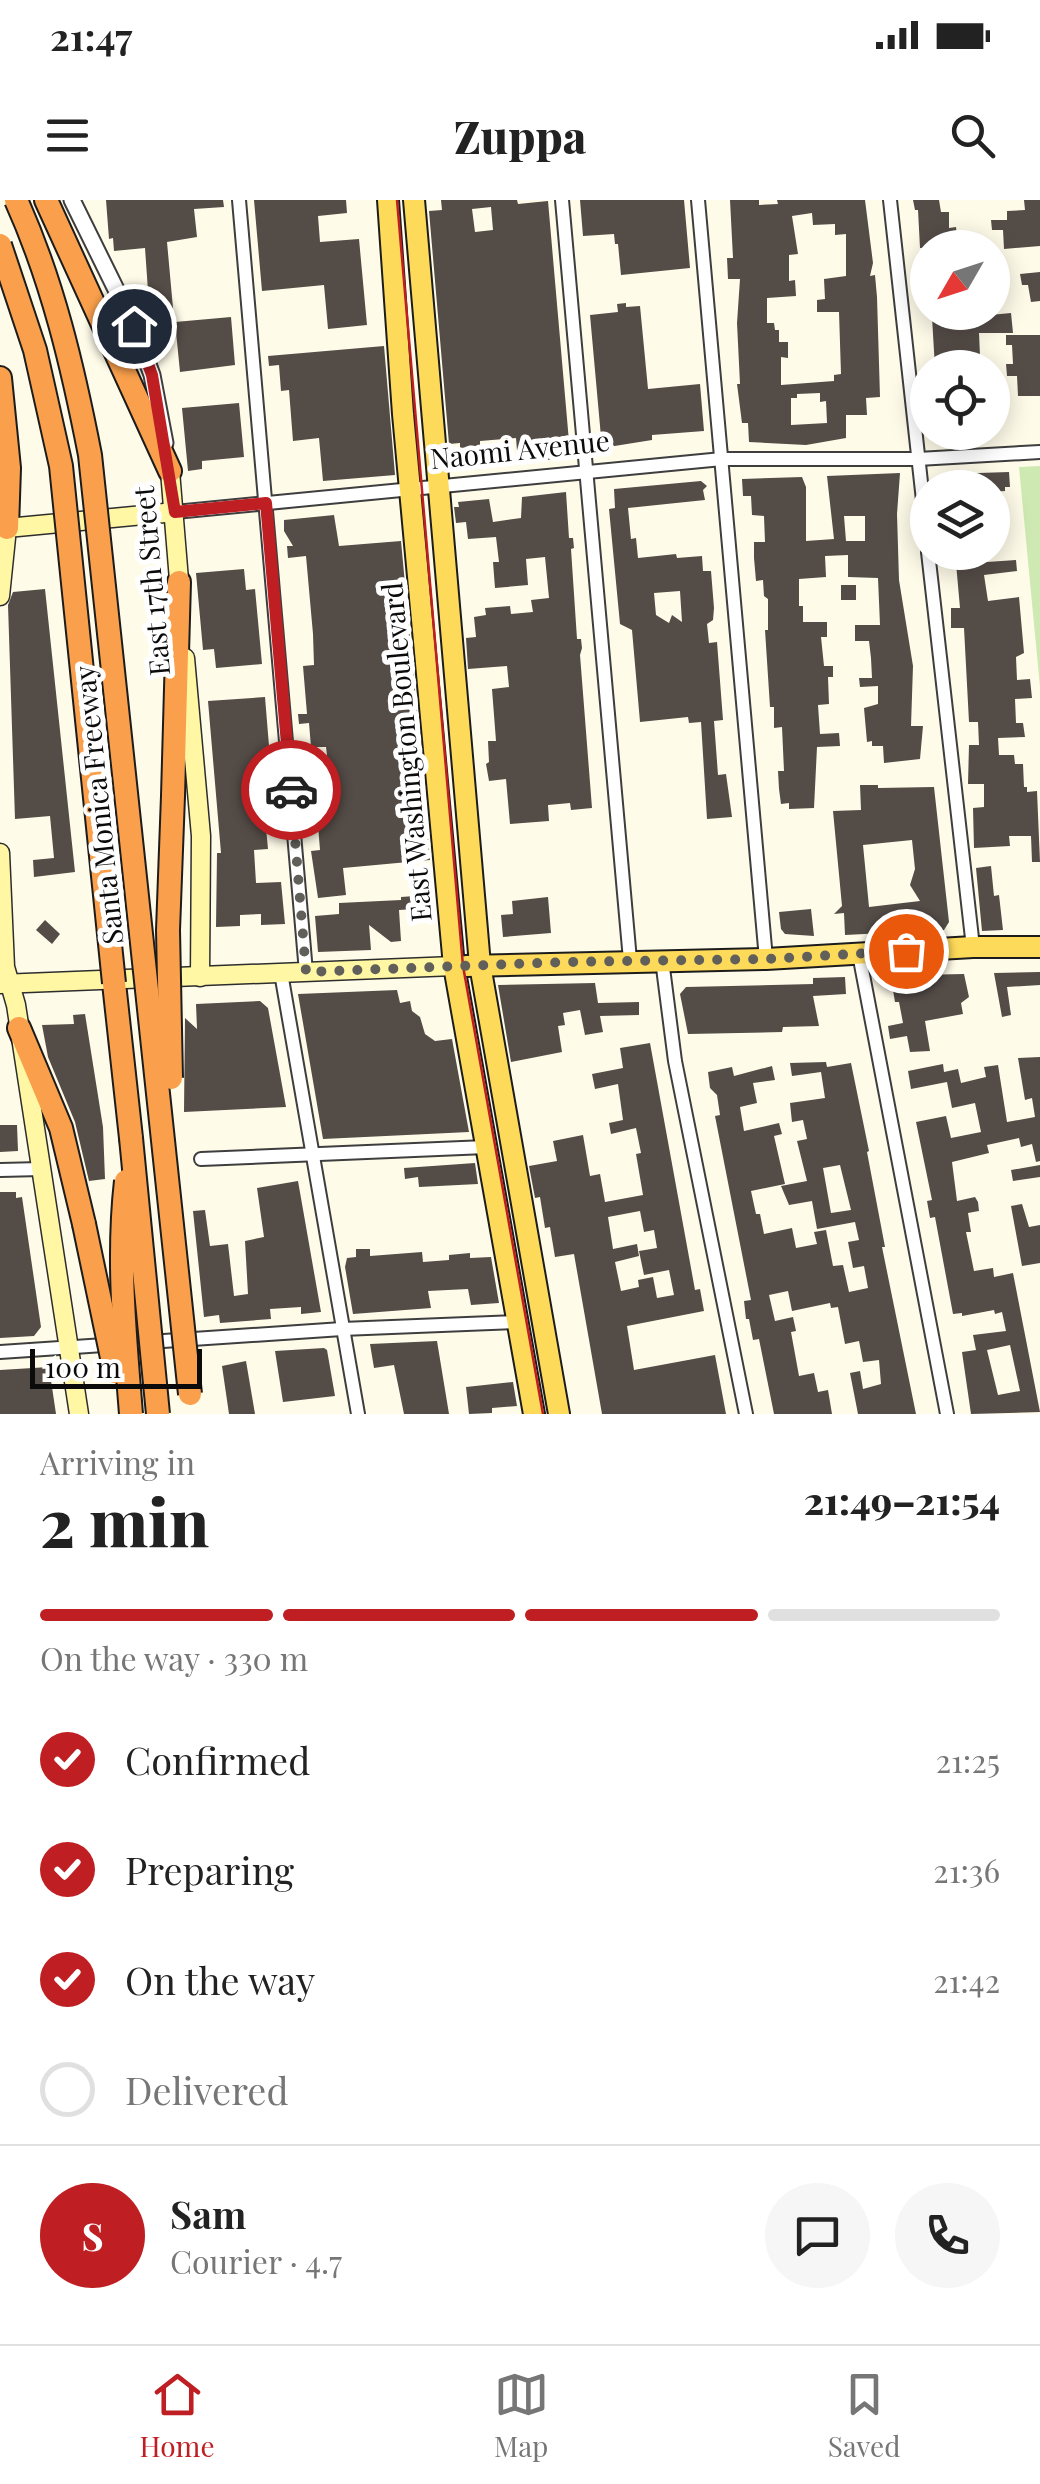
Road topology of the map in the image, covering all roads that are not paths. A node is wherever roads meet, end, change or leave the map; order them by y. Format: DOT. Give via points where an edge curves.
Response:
graph roads {
  1 [pos="16,200"];
  2 [pos="46,200"];
  3 [pos="72,200"];
  4 [pos="240,200"];
  5 [pos="388,200"];
  6 [pos="414,200"];
  7 [pos="562,200"];
  8 [pos="698,200"];
  9 [pos="890,200"];
  10 [pos="0,245"];
  11 [pos="0,378"];
  12 [pos="1040,452"];
  13 [pos="722,459"];
  14 [pos="918,460"];
  15 [pos="588,470"];
  16 [pos="919,470"];
  17 [pos="170,471"];
  18 [pos="437,486"];
  19 [pos="411,488"];
  20 [pos="266,503"];
  21 [pos="175,512"];
  22 [pos="7,528"];
  23 [pos="930,570"];
  24 [pos="179,582"];
  25 [pos="0,596"];
  26 [pos="0,853"];
  27 [pos="1040,947"];
  28 [pos="972,948"];
  29 [pos="859,954"];
  30 [pos="766,959"];
  31 [pos="630,960"];
  32 [pos="662,960"];
  33 [pos="454,966"];
  34 [pos="480,966"];
  35 [pos="306,972"];
  36 [pos="280,973"];
  37 [pos="200,977"];
  38 [pos="5,984"];
  39 [pos="19,1028"];
  40 [pos="131,1138"];
  41 [pos="486,1147"];
  42 [pos="312,1156"];
  43 [pos="201,1159"];
  44 [pos="41,1169"];
  45 [pos="0,1170"];
  46 [pos="178,1272"];
  47 [pos="518,1322"];
  48 [pos="342,1329"];
  49 [pos="68,1346"];
  50 [pos="0,1352"];
  51 [pos="192,1408"];
  52 [pos="79,1414"];
  53 [pos="124,1414"];
  54 [pos="131,1414"];
  55 [pos="158,1414"];
  56 [pos="358,1414"];
  57 [pos="534,1414"];
  58 [pos="559,1414"];
  59 [pos="746,1414"];
  60 [pos="947,1414"];
  1 -- 46 [label="highway, Santa Monica Freeway, bridge" via="54,302 90,456"];
  2 -- 17 [label="highway"];
  3 -- 17 [label="street, East 17th Street" via="152,375"];
  4 -- 20 [label="street"];
  5 -- 19 [label="main road, East Washington Boulevard"];
  6 -- 18 [label="main road, East Washington Boulevard"];
  7 -- 15 [label="street"];
  8 -- 13 [label="street"];
  9 -- 14 [label="street"];
  10 -- 40 [label="highway, Santa Monica Freeway, bridge" via="35,350 61,466"];
  11 -- 22 [label="highway"];
  12 -- 14 [label="street, Naomi Avenue"];
  13 -- 14 [label="street, Naomi Avenue"];
  13 -- 15 [label="street, Naomi Avenue"];
  13 -- 30 [label="street"];
  14 -- 16 [label="street"];
  15 -- 18 [label="street, Naomi Avenue"];
  15 -- 31 [label="street"];
  17 -- 21 [label="main road, East 17th Street"];
  18 -- 19 [label="street, Naomi Avenue"];
  18 -- 34 [label="main road, East Washington Boulevard"];
  19 -- 20 [label="street, Naomi Avenue"];
  19 -- 33 [label="main road, East Washington Boulevard"];
  20 -- 21 [label="street, Naomi Avenue"];
  20 -- 35 [label="street"];
  21 -- 22 [label="main road, Naomi Avenue"];
  21 -- 24 [label="main road, East 17th Street"];
  22 -- 25 [label="main road"];
  23 -- 28 [label="street"];
  24 -- 37 [label="main road, East 17th Street" via="201,836"];
  24 -- 46 [label="highway, bridge" via="168,988"];
  26 -- 38 [label="main road"];
  27 -- 28 [label="main road"];
  28 -- 29 [label="main road"];
  29 -- 30 [label="main road"];
  29 -- 60 [label="street"];
  30 -- 32 [label="main road"];
  31 -- 32 [label="main road"];
  31 -- 34 [label="main road"];
  32 -- 59 [label="street"];
  33 -- 34 [label="main road"];
  33 -- 35 [label="main road"];
  33 -- 41 [label="main road, East Washington Boulevard"];
  34 -- 58 [label="main road, East Washington Boulevard"];
  35 -- 36 [label="main road"];
  36 -- 37 [label="main road"];
  36 -- 42 [label="street"];
  37 -- 38 [label="main road"];
  38 -- 39 [label="main road"];
  39 -- 44 [label="main road"];
  39 -- 53 [label="highway, bridge" via="61,1128"];
  40 -- 54 [label="highway, bridge" via="121,1219"];
  40 -- 55 [label="highway, Santa Monica Freeway, bridge"];
  41 -- 42 [label="street"];
  41 -- 47 [label="main road, East Washington Boulevard"];
  42 -- 43 [label="street"];
  42 -- 48 [label="street"];
  44 -- 45 [label="street"];
  44 -- 49 [label="main road"];
  46 -- 51 [label="highway, Santa Monica Freeway, bridge"];
  47 -- 48 [label="street"];
  47 -- 57 [label="main road, East Washington Boulevard"];
  48 -- 49 [label="street"];
  48 -- 56 [label="street"];
  49 -- 50 [label="street"];
  49 -- 52 [label="main road"];
}
